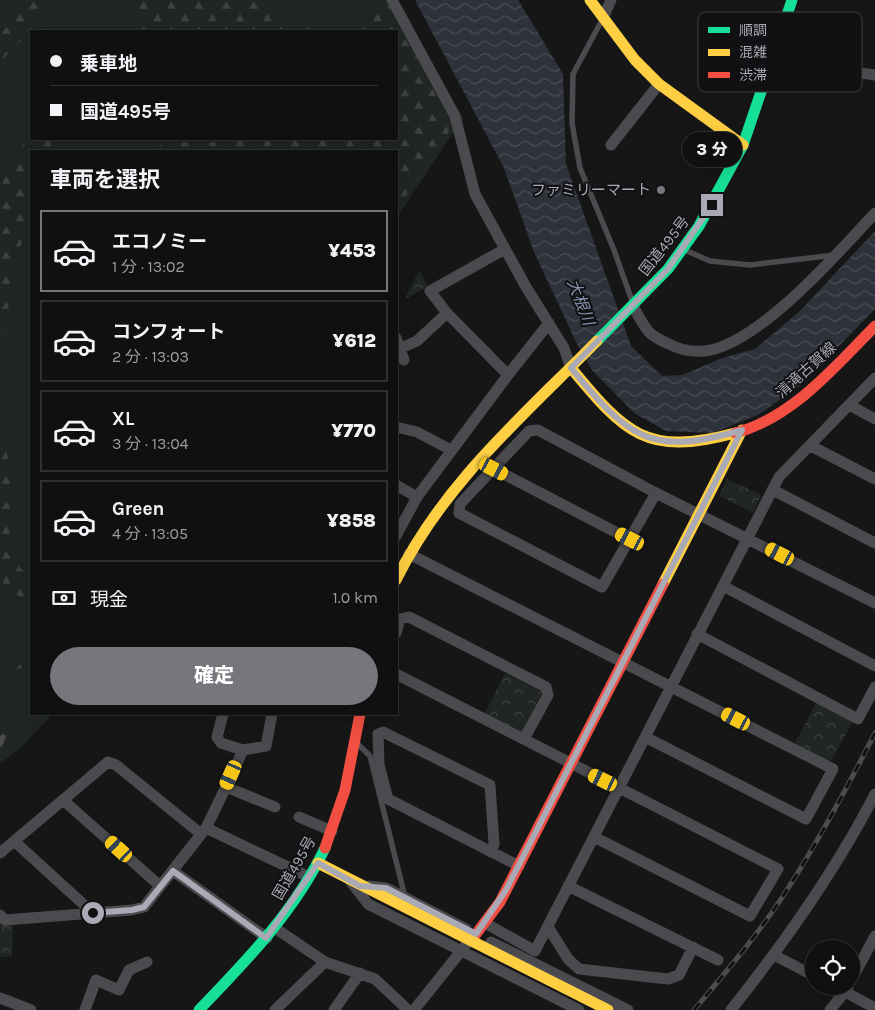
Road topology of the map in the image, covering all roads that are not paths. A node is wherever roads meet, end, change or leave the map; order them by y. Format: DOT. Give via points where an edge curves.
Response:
graph roads {
  1 [pos="392,0"];
  2 [pos="590,0"];
  3 [pos="611,0"];
  4 [pos="603,18"];
  5 [pos="862,73"];
  6 [pos="875,75"];
  7 [pos="659,84"];
  8 [pos="761,92"];
  9 [pos="611,145"];
  10 [pos="744,145"];
  11 [pos="875,213"];
  12 [pos="505,249"];
  13 [pos="683,249"];
  14 [pos="836,255"];
  15 [pos="631,308"];
  16 [pos="448,313"];
  17 [pos="549,323"];
  18 [pos="875,326"];
  19 [pos="399,343"];
  20 [pos="404,360"];
  21 [pos="575,364"];
  22 [pos="508,375"];
  23 [pos="875,378"];
  24 [pos="849,405"];
  25 [pos="875,418"];
  26 [pos="398,427"];
  27 [pos="742,430"];
  28 [pos="810,446"];
  29 [pos="451,450"];
  30 [pos="494,469"];
  31 [pos="875,479"];
  32 [pos="398,486"];
  33 [pos="773,490"];
  34 [pos="656,494"];
  35 [pos="417,497"];
  36 [pos="700,514"];
  37 [pos="398,532"];
  38 [pos="748,538"];
  39 [pos="418,539"];
  40 [pos="630,539"];
  41 [pos="875,543"];
  42 [pos="409,554"];
  43 [pos="398,576"];
  44 [pos="723,586"];
  45 [pos="875,603"];
  46 [pos="398,626"];
  47 [pos="697,634"];
  48 [pos="624,663"];
  49 [pos="875,666"];
  50 [pos="398,675"];
  51 [pos="671,686"];
  52 [pos="875,687"];
  53 [pos="223,715"];
  54 [pos="272,715"];
  55 [pos="360,715"];
  56 [pos="3,737"];
  57 [pos="645,737"];
  58 [pos="524,739"];
  59 [pos="356,742"];
  60 [pos="0,744"];
  61 [pos="243,750"];
  62 [pos="572,764"];
  63 [pos="618,787"];
  64 [pos="226,788"];
  65 [pos="875,794"];
  66 [pos="64,800"];
  67 [pos="275,807"];
  68 [pos="299,817"];
  69 [pos="204,831"];
  70 [pos="332,831"];
  71 [pos="594,837"];
  72 [pos="14,841"];
  73 [pos="491,852"];
  74 [pos="0,853"];
  75 [pos="318,863"];
  76 [pos="519,866"];
  77 [pos="173,871"];
  78 [pos="309,877"];
  79 [pos="350,880"];
  80 [pos="160,886"];
  81 [pos="360,886"];
  82 [pos="568,886"];
  83 [pos="405,898"];
  84 [pos="93,913"];
  85 [pos="0,916"];
  86 [pos="485,923"];
  87 [pos="548,927"];
  88 [pos="275,928"];
  89 [pos="476,934"];
  90 [pos="875,936"];
  91 [pos="266,938"];
  92 [pos="693,947"];
  93 [pos="462,951"];
  94 [pos="774,955"];
  95 [pos="718,960"];
  96 [pos="147,962"];
  97 [pos="325,962"];
  98 [pos="860,964"];
  99 [pos="805,971"];
  100 [pos="360,973"];
  101 [pos="842,995"];
  102 [pos="856,995"];
  103 [pos="0,998"];
  104 [pos="875,1008"];
  105 [pos="31,1010"];
  106 [pos="85,1010"];
  107 [pos="199,1010"];
  108 [pos="275,1010"];
  109 [pos="334,1010"];
  110 [pos="408,1010"];
  111 [pos="414,1010"];
  112 [pos="580,1010"];
  113 [pos="608,1010"];
  114 [pos="628,1010"];
  115 [pos="731,1010"];
  116 [pos="830,1010"];
  1 -- 12 [label="street" via="455,116 475,194"];
  2 -- 4 [label="main road"];
  3 -- 4 [label="street"];
  4 -- 7 [label="main road" via="635,60"];
  4 -- 15 [label="lane" via="573,74 572,123 580,168 622,270"];
  5 -- 6 [label="street"];
  7 -- 9 [label="street"];
  7 -- 10 [label="main road"];
  8 -- 10 [label="main road, 国道495号"];
  10 -- 13 [label="main road, 国道495号" via="712,205"];
  11 -- 14 [label="street"];
  12 -- 16 [label="street" via="430,290"];
  12 -- 17 [label="street"];
  13 -- 14 [label="lane" via="710,261 750,265"];
  13 -- 15 [label="main road, 国道495号"];
  14 -- 15 [label="street" via="800,291 751,330 736,340 706,351 680,349 658,339"];
  15 -- 21 [label="main road, 国道495号"];
  16 -- 19 [label="street" via="417,341"];
  16 -- 22 [label="street"];
  17 -- 21 [label="street"];
  17 -- 22 [label="street"];
  18 -- 27 [label="main road, 清滝古賀線" via="788,408"];
  19 -- 20 [label="street"];
  21 -- 27 [label="main road, 清滝古賀線" via="596,399 620,421 644,436 656,440 694,441"];
  21 -- 39 [label="main road" via="467,472"];
  22 -- 29 [label="street"];
  23 -- 24 [label="street"];
  24 -- 25 [label="street"];
  24 -- 28 [label="street"];
  26 -- 29 [label="street" via="417,432"];
  27 -- 36 [label="main road"];
  28 -- 31 [label="street"];
  28 -- 33 [label="street" via="779,477"];
  29 -- 35 [label="street"];
  30 -- 34 [label="street" via="529,431 538,430"];
  30 -- 40 [label="street"];
  30 -- 40 [label="street" via="460,504 459,513 602,587"];
  32 -- 35 [label="street"];
  33 -- 38 [label="street"];
  33 -- 41 [label="street"];
  34 -- 36 [label="street"];
  34 -- 40 [label="street"];
  35 -- 37 [label="street"];
  36 -- 38 [label="street"];
  36 -- 48 [label="main road"];
  37 -- 39 [label="street"];
  38 -- 44 [label="street"];
  38 -- 45 [label="street"];
  39 -- 42 [label="main road"];
  42 -- 43 [label="main road"];
  42 -- 48 [label="street"];
  44 -- 47 [label="street"];
  44 -- 49 [label="street"];
  46 -- 58 [label="street" via="400,619 409,617 546,687 548,695"];
  47 -- 51 [label="street"];
  47 -- 52 [label="street" via="858,719"];
  48 -- 51 [label="street"];
  48 -- 62 [label="main road"];
  50 -- 58 [label="street"];
  51 -- 57 [label="street"];
  51 -- 57 [label="street" via="833,769 806,819"];
  53 -- 61 [label="street" via="217,737 221,743"];
  54 -- 61 [label="street" via="266,746"];
  55 -- 59 [label="main road, 国道495号"];
  56 -- 60 [label="lane"];
  57 -- 63 [label="street"];
  58 -- 62 [label="street"];
  59 -- 70 [label="main road, 国道495号" via="348,782"];
  59 -- 83 [label="lane" via="370,756"];
  61 -- 64 [label="street"];
  62 -- 63 [label="street"];
  62 -- 76 [label="main road"];
  63 -- 71 [label="street"];
  63 -- 71 [label="street" via="778,869 750,916"];
  64 -- 67 [label="street"];
  64 -- 69 [label="street"];
  65 -- 94 [label="street" via="818,892"];
  66 -- 69 [label="street" via="108,762"];
  66 -- 72 [label="street"];
  66 -- 80 [label="street"];
  68 -- 70 [label="street"];
  69 -- 77 [label="street"];
  69 -- 78 [label="street"];
  70 -- 75 [label="main road, 国道495号"];
  71 -- 82 [label="street"];
  72 -- 74 [label="street"];
  72 -- 84 [label="street"];
  73 -- 73 [label="street" via="388,800 378,759 378,734 383,732 490,785 494,844"];
  73 -- 76 [label="street"];
  75 -- 78 [label="main road, 国道495号"];
  75 -- 79 [label="main road"];
  76 -- 86 [label="main road"];
  77 -- 80 [label="street"];
  77 -- 91 [label="street"];
  78 -- 88 [label="main road, 国道495号"];
  79 -- 81 [label="main road"];
  79 -- 93 [label="street" via="368,904"];
  80 -- 84 [label="street" via="144,907"];
  81 -- 83 [label="street" via="386,888"];
  81 -- 113 [label="main road, bridge"];
  82 -- 87 [label="street"];
  82 -- 92 [label="street"];
  83 -- 89 [label="street"];
  84 -- 85 [label="street" via="5,920"];
  86 -- 87 [label="street" via="535,951"];
  86 -- 89 [label="main road"];
  87 -- 92 [label="street" via="568,959 579,969 668,979 679,975"];
  88 -- 91 [label="main road, 国道495号"];
  88 -- 97 [label="street"];
  89 -- 93 [label="street"];
  89 -- 114 [label="street"];
  90 -- 98 [label="street"];
  91 -- 107 [label="main road, 国道495号"];
  92 -- 95 [label="street"];
  93 -- 111 [label="street"];
  93 -- 112 [label="street"];
  94 -- 99 [label="street"];
  94 -- 115 [label="street"];
  96 -- 106 [label="street" via="129,970 120,990 96,980"];
  97 -- 100 [label="street"];
  97 -- 108 [label="street"];
  100 -- 109 [label="street"];
  100 -- 110 [label="street" via="375,979"];
  101 -- 116 [label="street"];
  102 -- 104 [label="street"];
  103 -- 105 [label="street"];
}
